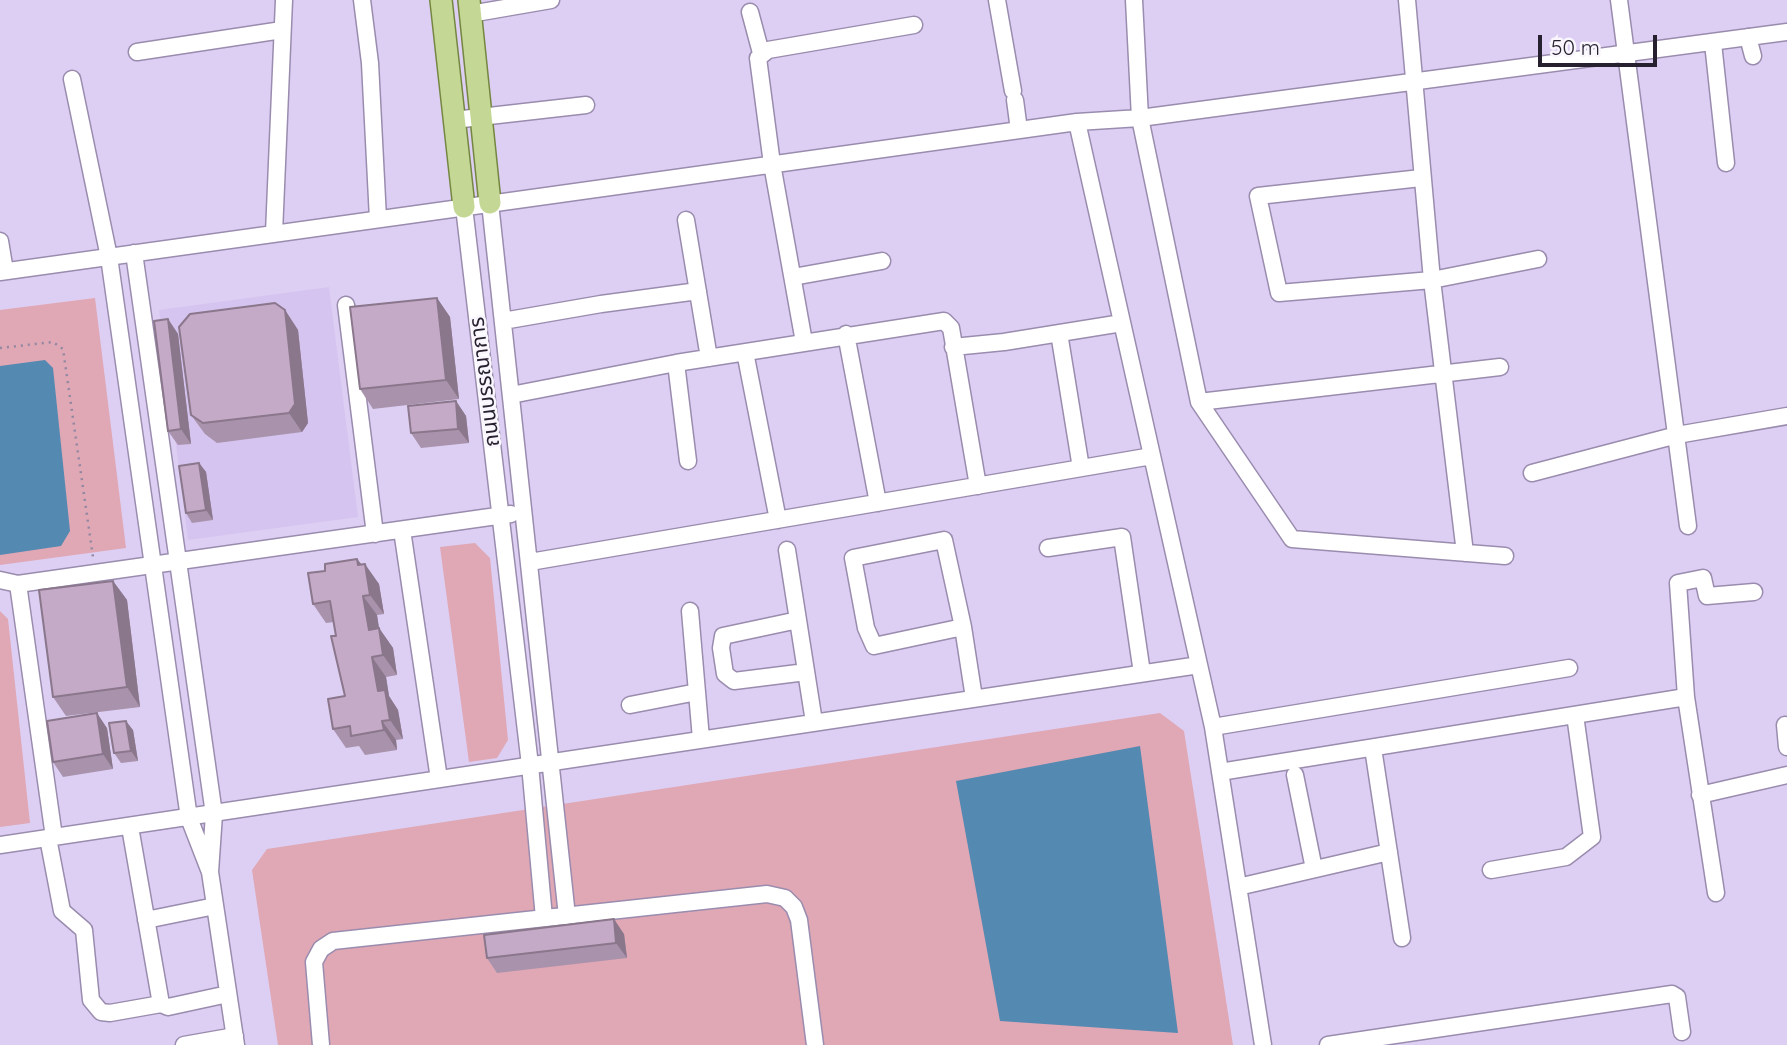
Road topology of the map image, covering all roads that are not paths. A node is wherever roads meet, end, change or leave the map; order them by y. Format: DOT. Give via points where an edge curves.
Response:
graph roads {
  1 [pos="284,0"];
  2 [pos="362,0"];
  3 [pos="441,0"];
  4 [pos="551,0"];
  5 [pos="997,0"];
  6 [pos="1134,0"];
  7 [pos="1407,0"];
  8 [pos="1619,0"];
  9 [pos="470,7"];
  10 [pos="750,12"];
  11 [pos="914,24"];
  12 [pos="282,30"];
  13 [pos="1787,32"];
  14 [pos="1748,37"];
  15 [pos="1713,43"];
  16 [pos="1627,51"];
  17 [pos="137,52"];
  18 [pos="761,53"];
  19 [pos="1753,56"];
  20 [pos="72,79"];
  21 [pos="1413,82"];
  22 [pos="586,105"];
  23 [pos="481,117"];
  24 [pos="1140,118"];
  25 [pos="454,120"];
  26 [pos="1077,121"];
  27 [pos="1019,130"];
  28 [pos="1726,163"];
  29 [pos="772,164"];
  30 [pos="1421,178"];
  31 [pos="489,204"];
  32 [pos="464,207"];
  33 [pos="378,219"];
  34 [pos="686,220"];
  35 [pos="274,233"];
  36 [pos="0,241"];
  37 [pos="134,253"];
  38 [pos="109,257"];
  39 [pos="1538,259"];
  40 [pos="882,261"];
  41 [pos="2,271"];
  42 [pos="793,277"];
  43 [pos="1432,280"];
  44 [pos="698,291"];
  45 [pos="346,304"];
  46 [pos="503,321"];
  47 [pos="1122,323"];
  48 [pos="1059,333"];
  49 [pos="846,334"];
  50 [pos="804,342"];
  51 [pos="953,346"];
  52 [pos="745,352"];
  53 [pos="709,358"];
  54 [pos="676,363"];
  55 [pos="1500,367"];
  56 [pos="1442,375"];
  57 [pos="511,395"];
  58 [pos="1199,402"];
  59 [pos="1787,416"];
  60 [pos="1677,435"];
  61 [pos="1152,456"];
  62 [pos="688,461"];
  63 [pos="1081,468"];
  64 [pos="1532,473"];
  65 [pos="978,486"];
  66 [pos="878,503"];
  67 [pos="524,512"];
  68 [pos="501,516"];
  69 [pos="778,520"];
  70 [pos="1688,526"];
  71 [pos="402,530"];
  72 [pos="375,534"];
  73 [pos="1048,548"];
  74 [pos="787,550"];
  75 [pos="1465,553"];
  76 [pos="1505,556"];
  77 [pos="178,562"];
  78 [pos="530,562"];
  79 [pos="151,566"];
  80 [pos="0,580"];
  81 [pos="18,584"];
  82 [pos="1754,592"];
  83 [pos="690,611"];
  84 [pos="798,620"];
  85 [pos="963,627"];
  86 [pos="1199,666"];
  87 [pos="1569,668"];
  88 [pos="806,672"];
  89 [pos="1142,673"];
  90 [pos="697,692"];
  91 [pos="974,698"];
  92 [pos="1686,698"];
  93 [pos="630,705"];
  94 [pos="1575,715"];
  95 [pos="814,722"];
  96 [pos="1785,725"];
  97 [pos="1213,727"];
  98 [pos="701,739"];
  99 [pos="1787,747"];
  100 [pos="1373,748"];
  101 [pos="552,762"];
  102 [pos="530,765"];
  103 [pos="1220,772"];
  104 [pos="1295,775"];
  105 [pos="1787,775"];
  106 [pos="439,779"];
  107 [pos="1700,796"];
  108 [pos="214,814"];
  109 [pos="189,818"];
  110 [pos="130,827"];
  111 [pos="51,837"];
  112 [pos="0,845"];
  113 [pos="1389,852"];
  114 [pos="1314,869"];
  115 [pos="1491,870"];
  116 [pos="210,872"];
  117 [pos="1238,887"];
  118 [pos="1716,893"];
  119 [pos="215,906"];
  120 [pos="567,916"];
  121 [pos="544,918"];
  122 [pos="146,920"];
  123 [pos="1402,938"];
  124 [pos="228,994"];
  125 [pos="161,1004"];
  126 [pos="1682,1032"];
  127 [pos="235,1040"];
  128 [pos="1370,1042"];
  129 [pos="184,1045"];
  130 [pos="321,1045"];
  131 [pos="815,1045"];
  132 [pos="1263,1045"];
  133 [pos="1328,1045"];
  1 -- 12 [label="street"];
  2 -- 33 [label="street"];
  3 -- 25 [label="main road, ถนนบรรณาการ"];
  4 -- 9 [label="street"];
  5 -- 27 [label="street"];
  6 -- 24 [label="street"];
  7 -- 21 [label="street"];
  8 -- 16 [label="street"];
  9 -- 23 [label="main road, ถนนบรรณาการ"];
  10 -- 18 [label="street"];
  11 -- 18 [label="street"];
  12 -- 17 [label="street"];
  12 -- 35 [label="street"];
  13 -- 14 [label="street"];
  14 -- 15 [label="street"];
  14 -- 19 [label="street"];
  15 -- 16 [label="street"];
  15 -- 28 [label="street"];
  16 -- 21 [label="street"];
  16 -- 60 [label="street"];
  18 -- 29 [label="street" via="758,65"];
  20 -- 38 [label="street"];
  21 -- 24 [label="street"];
  21 -- 30 [label="street"];
  22 -- 23 [label="street"];
  23 -- 25 [label="street"];
  23 -- 31 [label="main road, ถนนบรรณาการ"];
  24 -- 26 [label="street"];
  24 -- 58 [label="street"];
  25 -- 32 [label="main road, ถนนบรรณาการ"];
  26 -- 27 [label="street"];
  26 -- 47 [label="street"];
  27 -- 29 [label="street"];
  29 -- 31 [label="street"];
  29 -- 42 [label="street"];
  30 -- 43 [label="street"];
  30 -- 43 [label="street" via="1258,196 1279,293"];
  31 -- 32 [label="street"];
  31 -- 46 [label="street, ถนนบรรณาการ"];
  32 -- 33 [label="street"];
  32 -- 68 [label="street, ถนนบรรณาการ"];
  33 -- 35 [label="street"];
  34 -- 44 [label="street"];
  35 -- 37 [label="street"];
  36 -- 41 [label="street"];
  37 -- 38 [label="street"];
  37 -- 77 [label="street"];
  38 -- 41 [label="street"];
  38 -- 79 [label="street"];
  39 -- 43 [label="street"];
  40 -- 42 [label="street"];
  42 -- 50 [label="street"];
  43 -- 56 [label="street"];
  44 -- 46 [label="street"];
  44 -- 53 [label="street"];
  45 -- 72 [label="street"];
  46 -- 57 [label="street, ถนนบรรณาการ"];
  47 -- 48 [label="street"];
  47 -- 61 [label="street"];
  48 -- 51 [label="street"];
  48 -- 63 [label="street"];
  49 -- 50 [label="street"];
  49 -- 51 [label="street" via="944,321 951,328"];
  49 -- 66 [label="street"];
  50 -- 52 [label="street"];
  51 -- 65 [label="street"];
  52 -- 53 [label="street"];
  52 -- 69 [label="street"];
  53 -- 54 [label="street"];
  54 -- 57 [label="street"];
  54 -- 62 [label="street"];
  55 -- 56 [label="street"];
  56 -- 58 [label="street"];
  56 -- 75 [label="street"];
  57 -- 67 [label="street, ถนนบรรณาการ"];
  58 -- 75 [label="street" via="1292,540"];
  59 -- 60 [label="street"];
  60 -- 64 [label="street"];
  60 -- 70 [label="street"];
  61 -- 63 [label="street"];
  61 -- 86 [label="street"];
  63 -- 65 [label="street"];
  65 -- 66 [label="street"];
  66 -- 69 [label="street"];
  67 -- 68 [label="street"];
  67 -- 78 [label="street, ถนนบรรณาการ"];
  68 -- 71 [label="street"];
  68 -- 102 [label="street, ถนนบรรณาการ"];
  69 -- 78 [label="street"];
  71 -- 72 [label="street"];
  71 -- 106 [label="street"];
  72 -- 77 [label="street"];
  73 -- 89 [label="street" via="1122,537"];
  74 -- 84 [label="street"];
  75 -- 76 [label="street"];
  77 -- 79 [label="street"];
  77 -- 108 [label="street"];
  78 -- 101 [label="street, ถนนบรรณาการ"];
  79 -- 81 [label="street"];
  79 -- 109 [label="street"];
  80 -- 81 [label="street"];
  81 -- 111 [label="street"];
  82 -- 92 [label="street" via="1707,596 1703,578 1678,583"];
  83 -- 90 [label="street"];
  84 -- 88 [label="street"];
  84 -- 88 [label="street" via="723,636 721,648 725,674 734,681"];
  85 -- 85 [label="street" via="874,646 866,628 853,558 944,540"];
  85 -- 91 [label="street"];
  86 -- 89 [label="street"];
  86 -- 97 [label="street"];
  87 -- 97 [label="street"];
  88 -- 95 [label="street"];
  89 -- 91 [label="street"];
  90 -- 93 [label="street"];
  90 -- 98 [label="street"];
  91 -- 95 [label="street"];
  92 -- 94 [label="street"];
  92 -- 107 [label="street"];
  94 -- 100 [label="street"];
  94 -- 115 [label="street" via="1592,837 1566,857"];
  95 -- 98 [label="street"];
  96 -- 99 [label="street"];
  97 -- 103 [label="street"];
  98 -- 101 [label="street"];
  100 -- 103 [label="street"];
  100 -- 113 [label="street"];
  101 -- 102 [label="street"];
  101 -- 120 [label="street, ถนนบรรณาการ"];
  102 -- 106 [label="street"];
  102 -- 121 [label="street, ถนนบรรณาการ"];
  103 -- 117 [label="street"];
  104 -- 114 [label="street"];
  105 -- 107 [label="street"];
  106 -- 108 [label="street"];
  107 -- 118 [label="street"];
  108 -- 109 [label="street"];
  108 -- 116 [label="street"];
  109 -- 110 [label="street"];
  109 -- 116 [label="street"];
  110 -- 111 [label="street"];
  110 -- 122 [label="street"];
  111 -- 112 [label="street"];
  111 -- 125 [label="street" via="62,911 84,930 91,1000 101,1012 110,1013"];
  113 -- 114 [label="street"];
  113 -- 123 [label="street"];
  114 -- 117 [label="street"];
  116 -- 119 [label="street"];
  117 -- 132 [label="street"];
  119 -- 122 [label="street"];
  119 -- 124 [label="street"];
  120 -- 121 [label="street"];
  120 -- 131 [label="street" via="767,894 785,898 799,920"];
  121 -- 130 [label="street" via="327,944 314,962"];
  122 -- 125 [label="street"];
  124 -- 125 [label="street" via="169,1007"];
  124 -- 127 [label="street"];
  126 -- 128 [label="street" via="1677,997 1672,994"];
  127 -- 129 [label="street"];
  128 -- 133 [label="street"];
}
